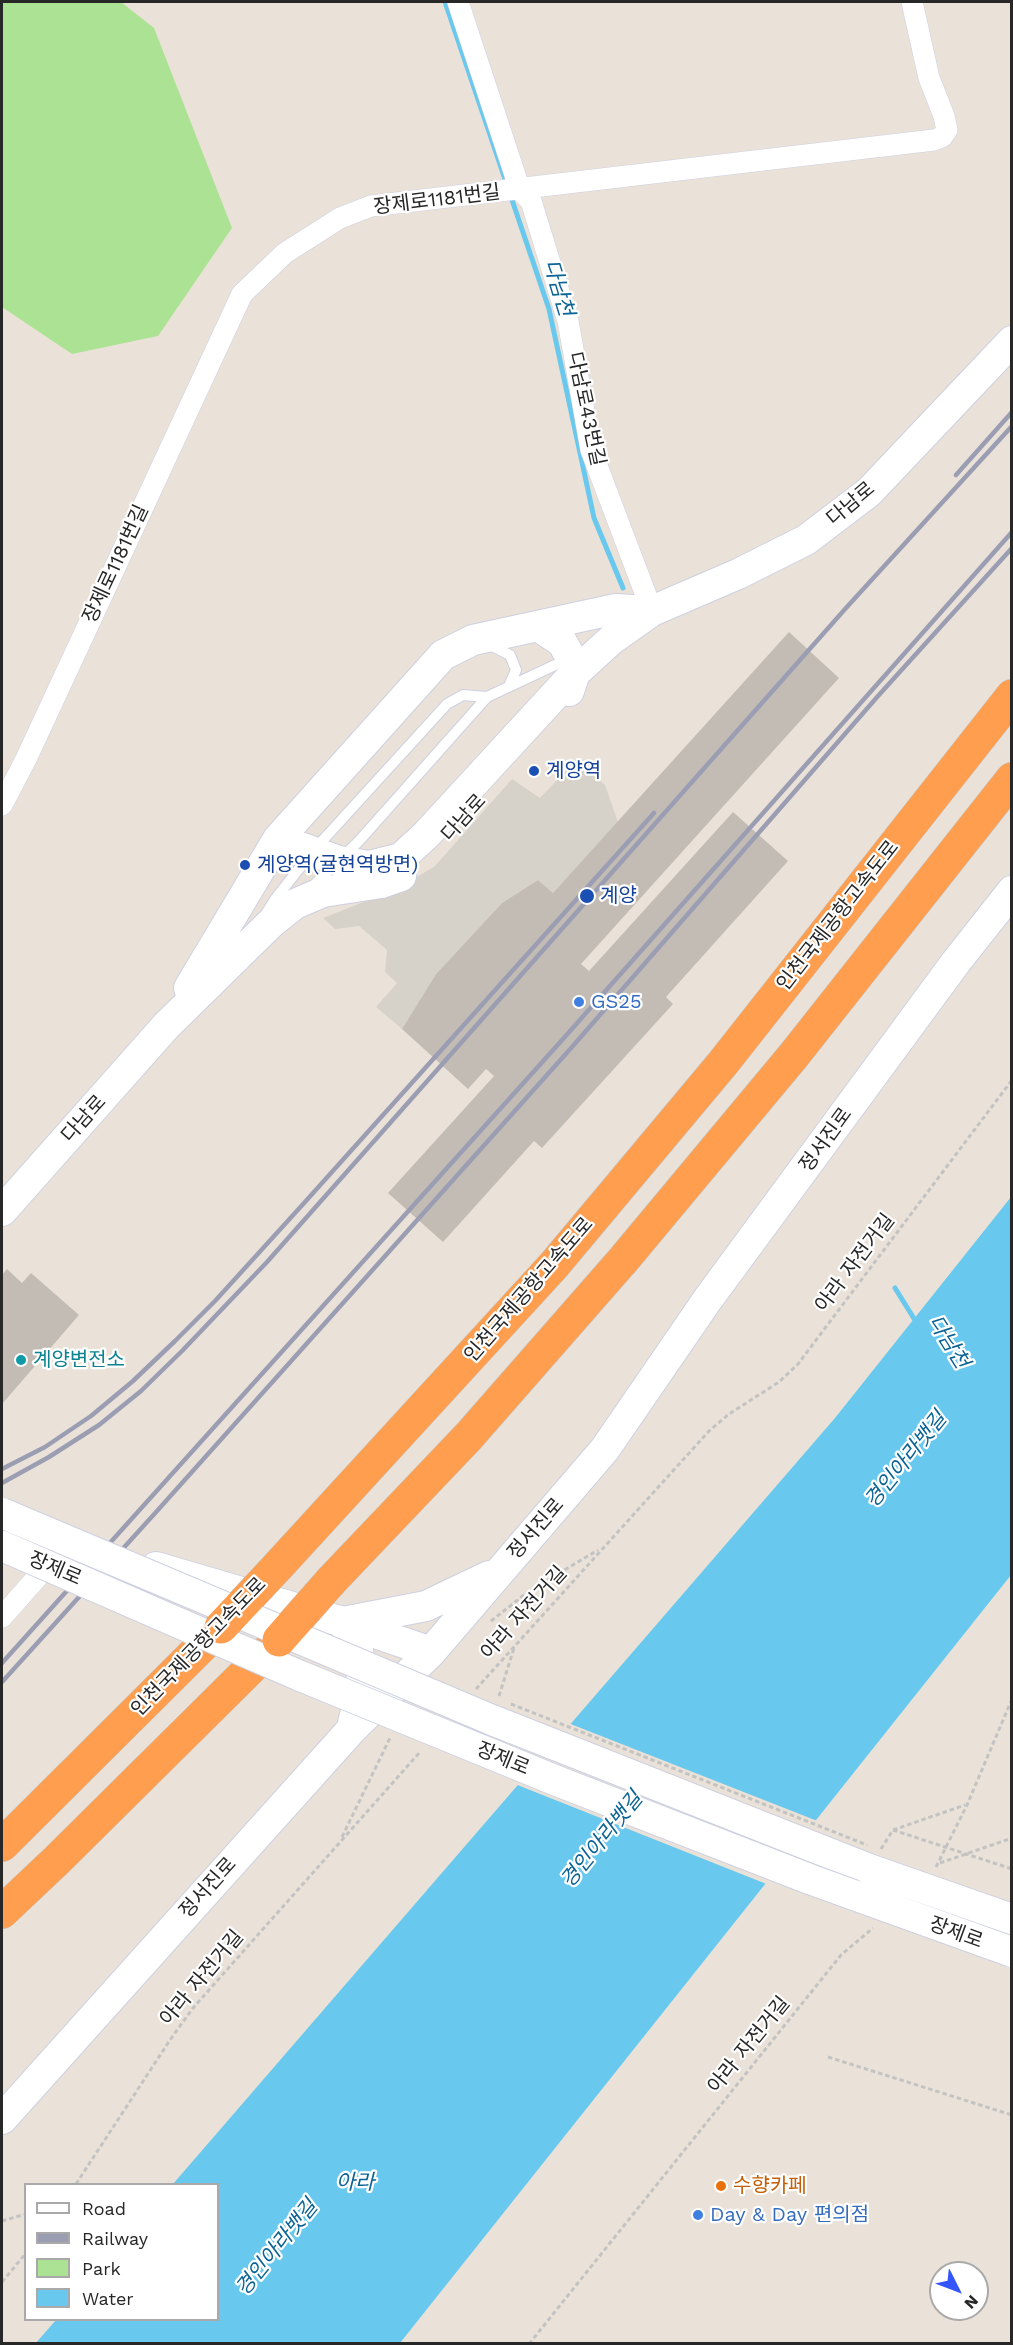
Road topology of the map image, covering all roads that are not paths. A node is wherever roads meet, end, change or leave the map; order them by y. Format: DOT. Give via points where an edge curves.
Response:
graph roads {
  1 [pos="458,2"];
  2 [pos="912,2"];
  3 [pos="513,191"];
  4 [pos="1011,341"];
  5 [pos="652,611"];
  6 [pos="538,626"];
  7 [pos="611,640"];
  8 [pos="443,655"];
  9 [pos="573,665"];
  10 [pos="509,686"];
  11 [pos="1011,696"];
  12 [pos="487,697"];
  13 [pos="565,706"];
  14 [pos="1011,779"];
  15 [pos="2,805"];
  16 [pos="278,839"];
  17 [pos="326,856"];
  18 [pos="1011,891"];
  19 [pos="295,904"];
  20 [pos="248,945"];
  21 [pos="165,1026"];
  22 [pos="2,1211"];
  23 [pos="2,1513"];
  24 [pos="2,1522"];
  25 [pos="69,1541"];
  26 [pos="2,1546"];
  27 [pos="500,1571"];
  28 [pos="2,1617"];
  29 [pos="343,1622"];
  30 [pos="431,1652"];
  31 [pos="352,1729"];
  32 [pos="2,1845"];
  33 [pos="2,1912"];
  34 [pos="1011,1919"];
  35 [pos="1011,1952"];
  36 [pos="2,2119"];
  1 -- 3 [label="street, 다남로43번길"];
  2 -- 3 [label="street, 장제로1181번길" via="928,78 947,130 942,137"];
  3 -- 5 [label="street, 다남로43번길" via="531,201 568,321 591,450"];
  3 -- 15 [label="street, 장제로1181번길" via="371,206 340,218 285,253 242,294"];
  4 -- 5 [label="street, 다남로" via="869,492 806,540"];
  5 -- 6 [label="street, 다남로" via="616,609"];
  5 -- 7 [label="street, 다남로"];
  6 -- 8 [label="street, 다남로" via="473,640"];
  6 -- 9 [label="street" via="562,642"];
  7 -- 9 [label="street, 다남로"];
  7 -- 13 [label="street, 다남로"];
  8 -- 10 [label="lane" via="492,646 510,655 516,670"];
  8 -- 16 [label="street, 다남로"];
  9 -- 10 [label="lane"];
  9 -- 13 [label="street"];
  9 -- 17 [label="street, 다남로" via="426,835 401,858 369,866"];
  10 -- 12 [label="lane"];
  11 -- 32 [label="highway, 인천국제공항고속도로, bridge" via="723,1063 554,1264 221,1627"];
  12 -- 17 [label="lane"];
  12 -- 17 [label="lane" via="463,695 447,704"];
  13 -- 19 [label="street, 다남로" via="421,864 381,883 323,892"];
  14 -- 33 [label="highway, bridge" via="794,1055 470,1436 279,1640"];
  16 -- 17 [label="street, 다남로"];
  16 -- 21 [label="street, 다남로"];
  17 -- 19 [label="lane"];
  17 -- 20 [label="lane" via="276,898"];
  18 -- 27 [label="street, 정서진로" via="708,1299 605,1449"];
  19 -- 20 [label="street, 다남로"];
  20 -- 21 [label="street, 다남로"];
  21 -- 22 [label="street, 다남로"];
  23 -- 34 [label="street, 장제로, bridge" via="491,1704 869,1869"];
  24 -- 25 [label="street, 장제로"];
  25 -- 28 [label="street"];
  25 -- 29 [label="street, 장제로"];
  26 -- 35 [label="street, 장제로, bridge" via="298,1675 556,1781"];
  27 -- 29 [label="street" via="426,1606"];
  27 -- 30 [label="street, 정서진로"];
  29 -- 30 [label="street, 장제로"];
  29 -- 31 [label="street" via="358,1651 363,1685"];
  30 -- 31 [label="street, 정서진로"];
  31 -- 36 [label="street, 정서진로"];
}
